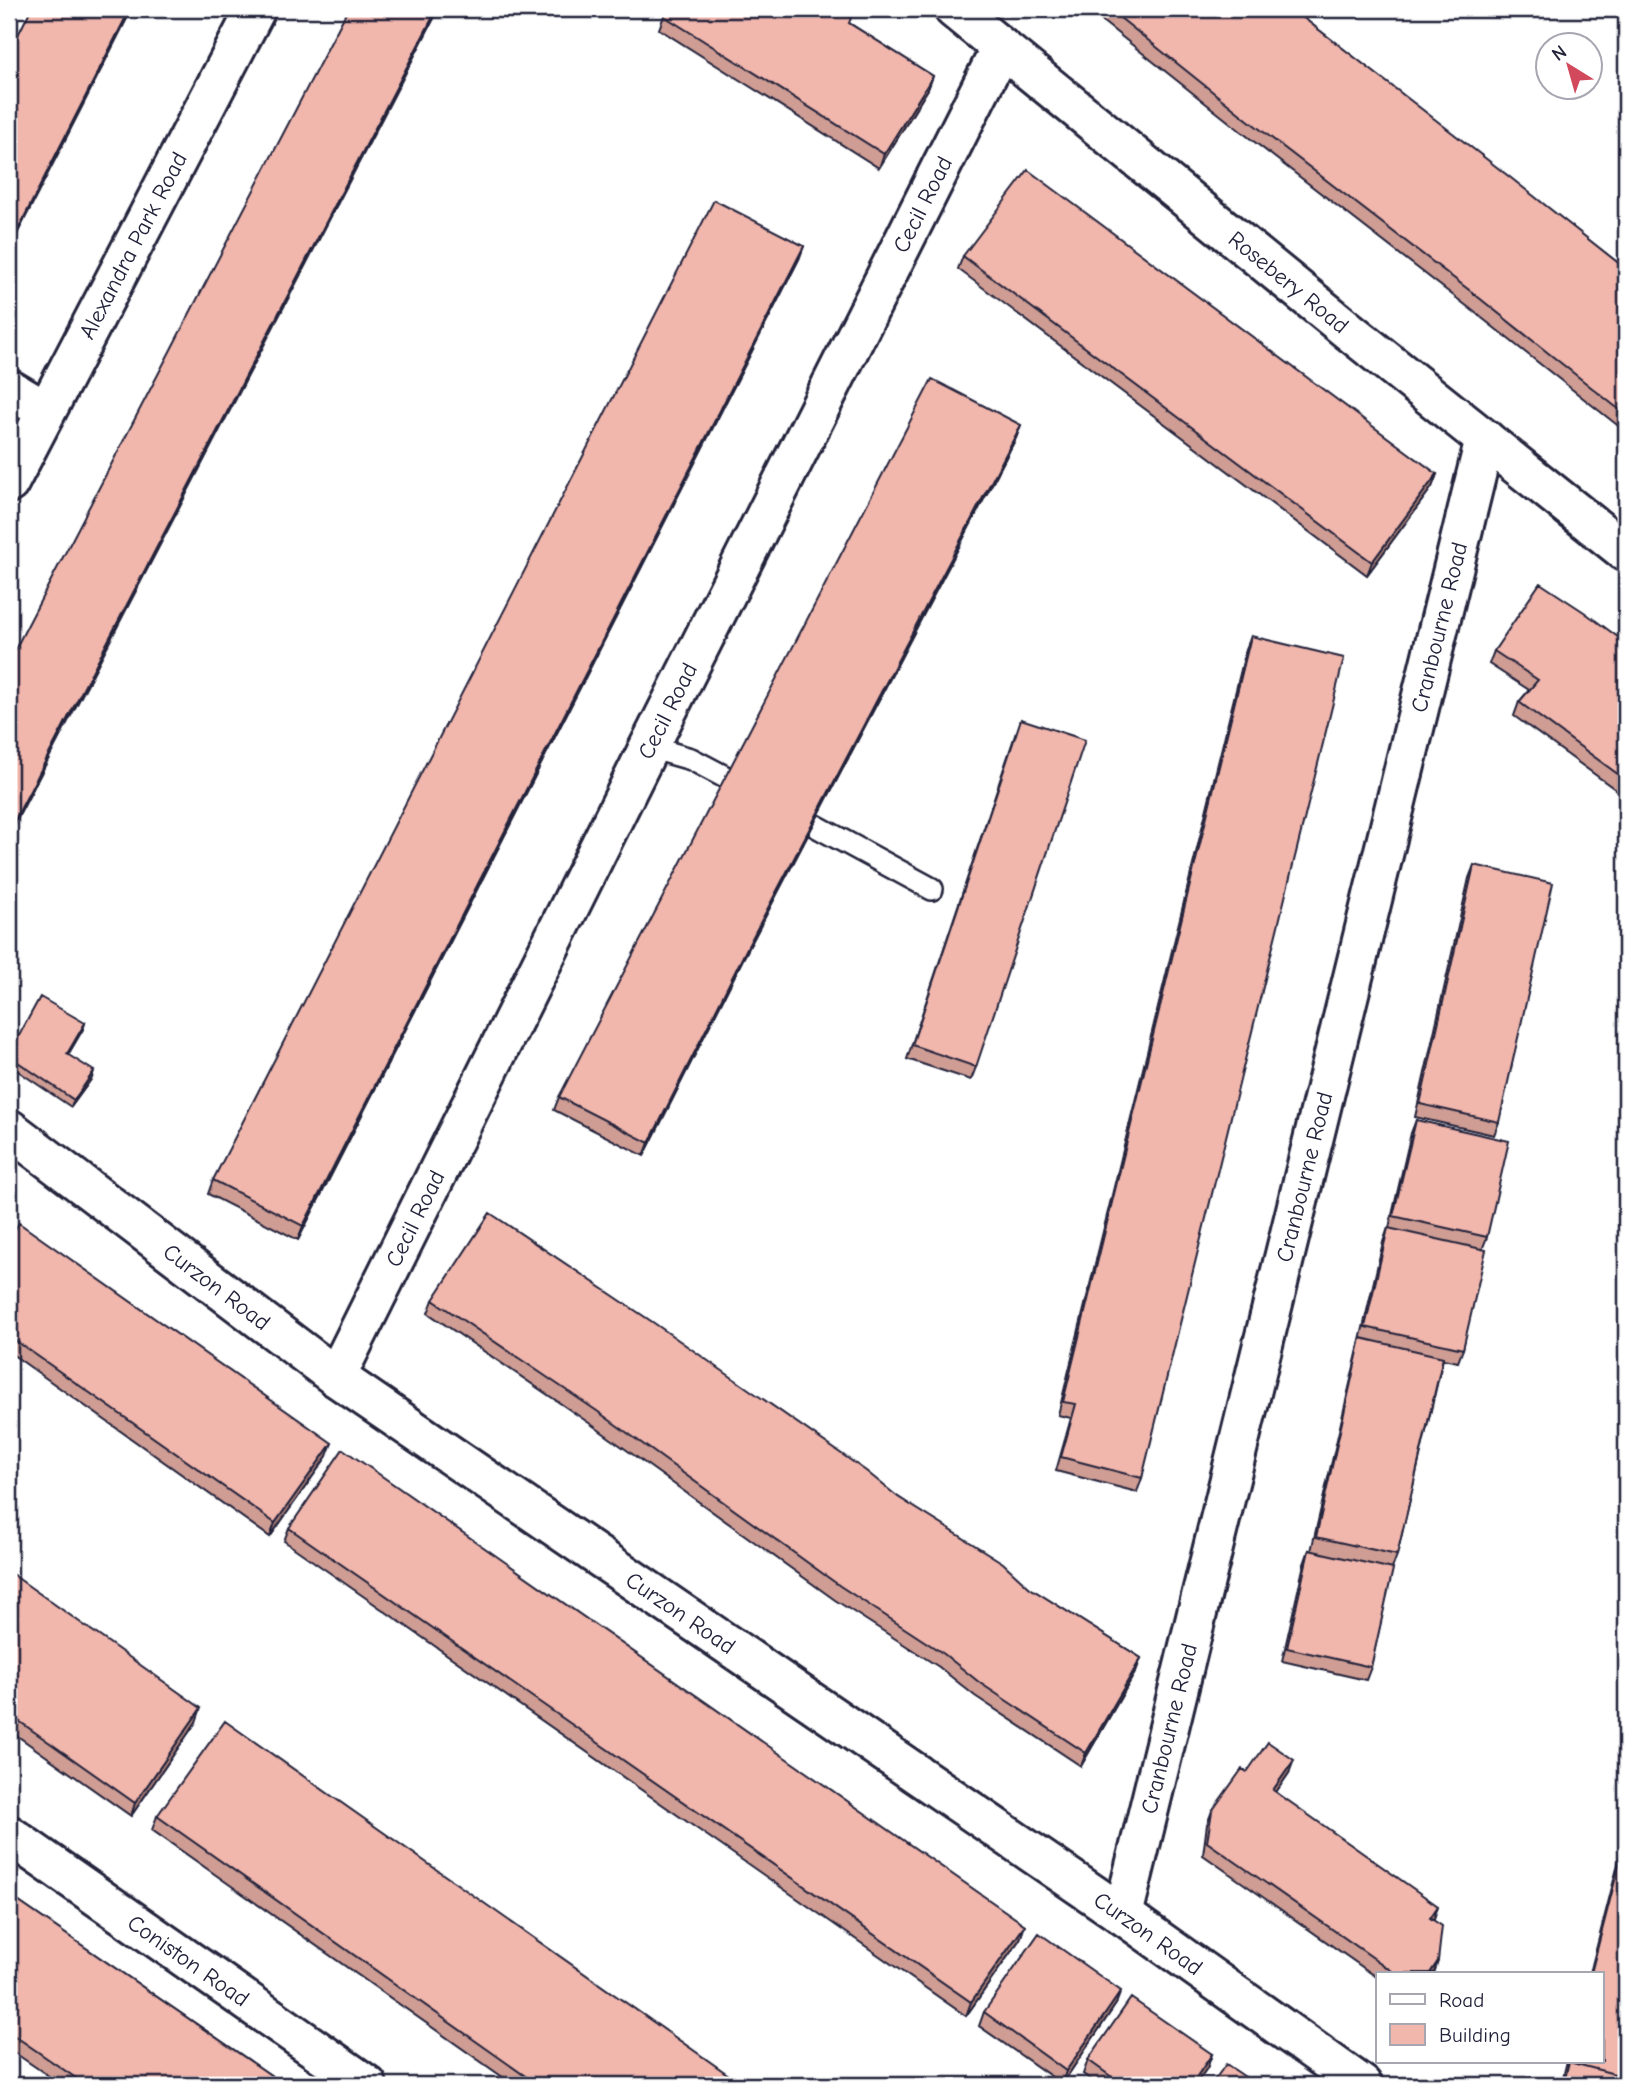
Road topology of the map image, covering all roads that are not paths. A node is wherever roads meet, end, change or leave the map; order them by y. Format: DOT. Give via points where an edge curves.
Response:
graph roads {
  1 [pos="256,9"];
  2 [pos="954,9"];
  3 [pos="1001,48"];
  4 [pos="9,389"];
  5 [pos="46,411"];
  6 [pos="1485,439"];
  7 [pos="9,483"];
  8 [pos="1626,552"];
  9 [pos="649,747"];
  10 [pos="727,778"];
  11 [pos="814,825"];
  12 [pos="932,890"];
  13 [pos="9,1129"];
  14 [pos="336,1377"];
  15 [pos="9,1836"];
  16 [pos="1123,1915"];
  17 [pos="367,2085"];
  18 [pos="1362,2085"];
  1 -- 5 [label="street, Alexandra Park Road"];
  2 -- 3 [label="street, Rosebery Road"];
  3 -- 6 [label="street, Rosebery Road"];
  3 -- 9 [label="street, Cecil Road"];
  4 -- 5 [label="street"];
  5 -- 7 [label="street, Alexandra Park Road"];
  6 -- 8 [label="street, Rosebery Road"];
  6 -- 16 [label="street, Cranbourne Road"];
  9 -- 10 [label="lane" via="691,759"];
  9 -- 14 [label="street, Cecil Road"];
  11 -- 12 [label="lane"];
  13 -- 14 [label="street, Curzon Road"];
  14 -- 16 [label="street, Curzon Road"];
  15 -- 17 [label="street, Coniston Road"];
  16 -- 18 [label="street, Curzon Road"];
}
